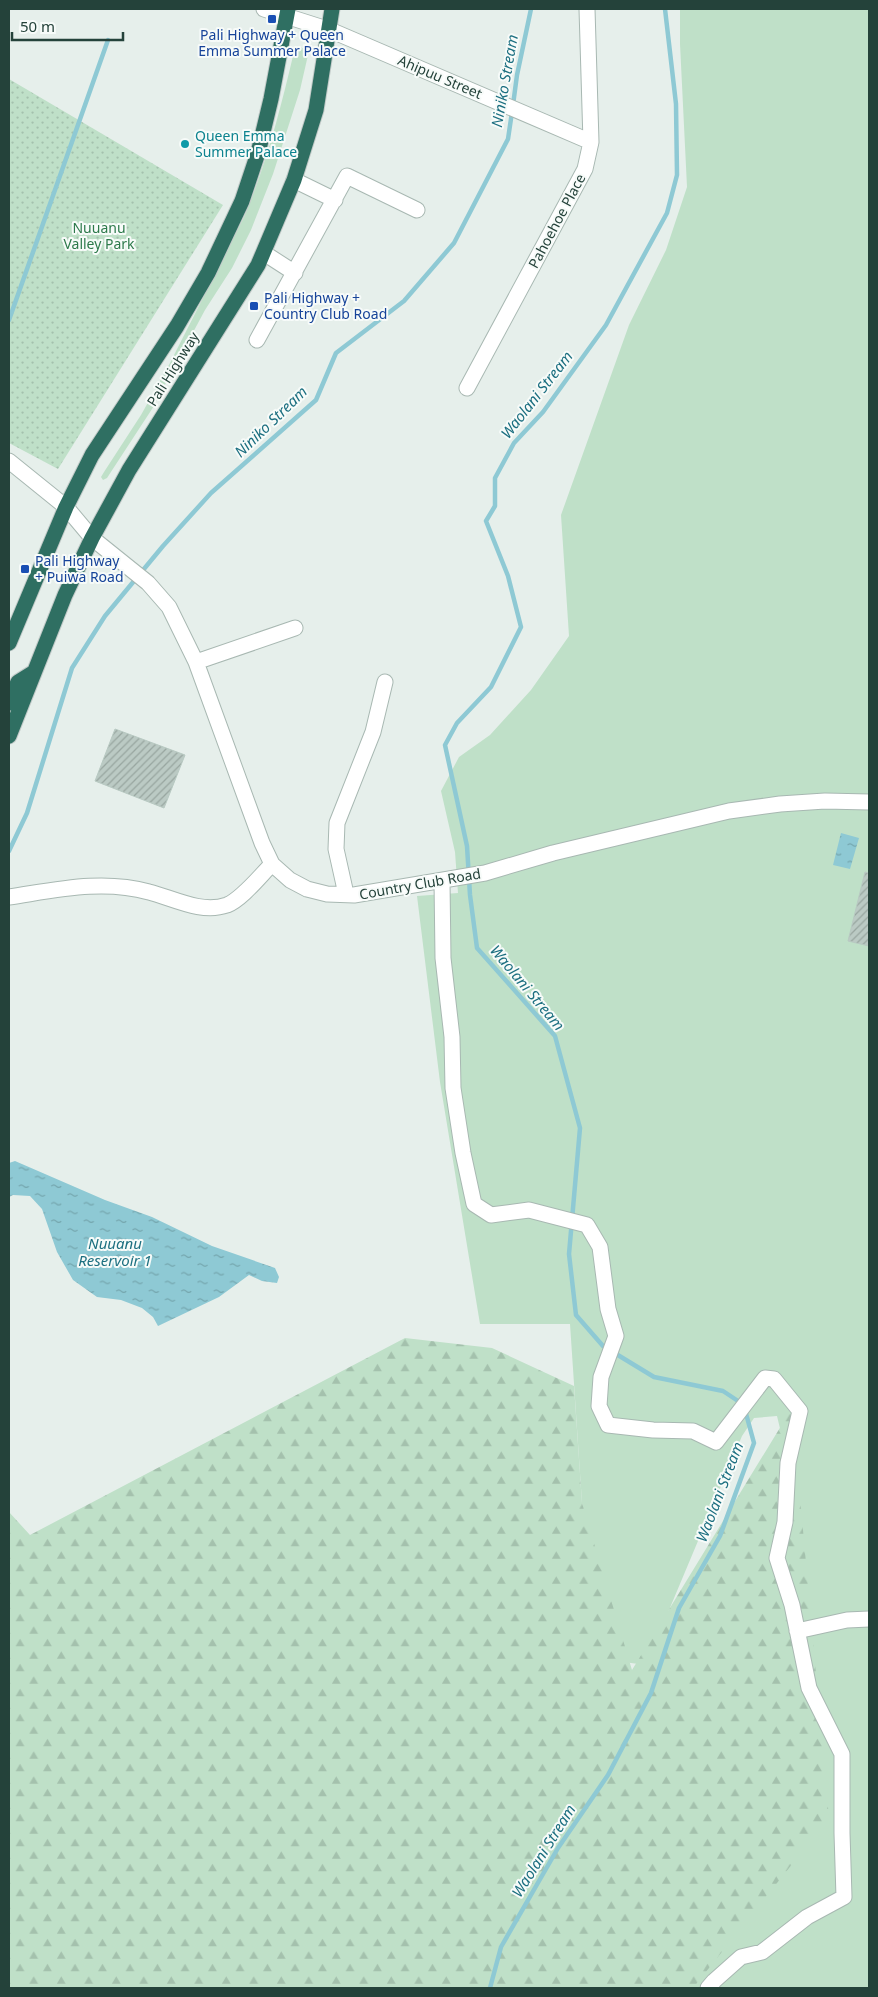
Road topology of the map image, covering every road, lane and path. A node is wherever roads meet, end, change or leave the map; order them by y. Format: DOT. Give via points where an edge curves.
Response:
graph roads {
  1 [pos="264,9"];
  2 [pos="332,9"];
  3 [pos="587,9"];
  4 [pos="287,12"];
  5 [pos="330,30"];
  6 [pos="591,142"];
  7 [pos="294,180"];
  8 [pos="336,200"];
  9 [pos="417,210"];
  10 [pos="264,252"];
  11 [pos="295,273"];
  12 [pos="256,340"];
  13 [pos="467,388"];
  14 [pos="9,461"];
  15 [pos="66,507"];
  16 [pos="92,538"];
  17 [pos="295,628"];
  18 [pos="9,643"];
  19 [pos="196,662"];
  20 [pos="34,672"];
  21 [pos="385,682"];
  22 [pos="9,703"];
  23 [pos="9,736"];
  24 [pos="869,802"];
  25 [pos="272,864"];
  26 [pos="447,880"];
  27 [pos="346,894"];
  28 [pos="9,897"];
  29 [pos="869,1619"];
  30 [pos="797,1631"];
  31 [pos="708,1988"];
  1 -- 4 [label="street, Ahipuu Street"];
  2 -- 5 [label="highway, Pali Highway"];
  3 -- 6 [label="street, Pahoehoe Place"];
  4 -- 5 [label="street, Ahipuu Street"];
  4 -- 15 [label="highway, Pali Highway" via="272,99 242,201 208,273 92,455"];
  5 -- 6 [label="street, Ahipuu Street"];
  5 -- 7 [label="highway, Pali Highway" via="316,110"];
  6 -- 13 [label="street, Pahoehoe Place" via="585,169"];
  7 -- 8 [label="street"];
  7 -- 10 [label="highway, Pali Highway"];
  8 -- 9 [label="street" via="347,176"];
  8 -- 11 [label="street"];
  10 -- 11 [label="street"];
  10 -- 16 [label="highway, Pali Highway" via="128,470"];
  11 -- 12 [label="street"];
  14 -- 15 [label="street, Country Club Road"];
  15 -- 16 [label="street, Country Club Road"];
  15 -- 18 [label="highway, Pali Highway"];
  16 -- 19 [label="street, Country Club Road" via="148,583 169,607"];
  16 -- 20 [label="highway, Pali Highway" via="64,595"];
  17 -- 19 [label="street"];
  19 -- 25 [label="street, Country Club Road"];
  20 -- 22 [label="highway" via="18,682"];
  20 -- 23 [label="highway, Pali Highway"];
  21 -- 27 [label="street" via="373,732 337,823 336,849"];
  24 -- 26 [label="street, Country Club Road" via="825,801 729,811"];
  25 -- 27 [label="street, Country Club Road" via="290,880 307,889"];
  25 -- 28 [label="street" via="237,898 227,905 212,907 200,907 118,885 94,885"];
  26 -- 27 [label="street, Country Club Road" via="354,896"];
  26 -- 30 [label="street" via="443,958 452,1037 453,1088 474,1204 491,1215 530,1210 587,1225 600,1247 608,1309 616,1336 601,1377 599,1406 608,1425 693,1431 716,1442 765,1378 774,1379 800,1411 788,1463 785,1522 777,1558"];
  29 -- 30 [label="street" via="847,1620"];
  30 -- 31 [label="street" via="809,1688 842,1754 844,1897 807,1917 762,1952 741,1957"];
}
